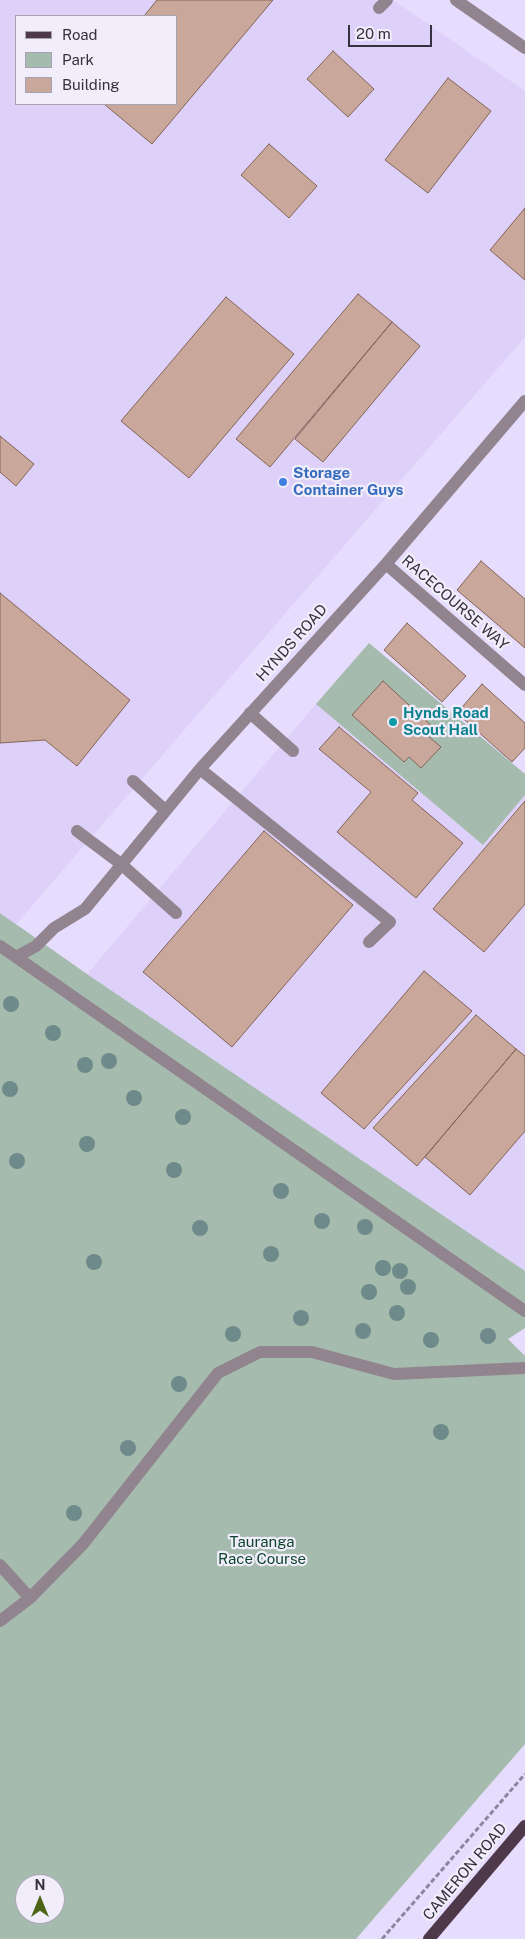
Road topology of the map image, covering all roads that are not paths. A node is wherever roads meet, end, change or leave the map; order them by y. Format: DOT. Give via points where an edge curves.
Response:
graph roads {
  1 [pos="456,0"];
  2 [pos="525,48"];
  3 [pos="525,401"];
  4 [pos="386,564"];
  5 [pos="525,686"];
  6 [pos="250,713"];
  7 [pos="293,751"];
  8 [pos="200,769"];
  9 [pos="133,781"];
  10 [pos="165,810"];
  11 [pos="76,831"];
  12 [pos="121,864"];
  13 [pos="176,913"];
  14 [pos="369,942"];
  15 [pos="0,946"];
  16 [pos="16,957"];
  17 [pos="525,1311"];
  18 [pos="525,1368"];
  19 [pos="0,1565"];
  20 [pos="30,1598"];
  21 [pos="0,1622"];
  22 [pos="525,1826"];
  23 [pos="429,1939"];
  1 -- 2 [label="street"];
  3 -- 4 [label="street, HYNDS ROAD"];
  4 -- 5 [label="street, RACECOURSE WAY"];
  4 -- 6 [label="street, HYNDS ROAD"];
  6 -- 7 [label="street"];
  6 -- 8 [label="street, HYNDS ROAD"];
  8 -- 10 [label="street, HYNDS ROAD"];
  8 -- 14 [label="street" via="390,922"];
  9 -- 10 [label="street"];
  10 -- 12 [label="street, HYNDS ROAD"];
  11 -- 12 [label="street"];
  12 -- 13 [label="street"];
  12 -- 16 [label="street, HYNDS ROAD" via="85,909"];
  15 -- 16 [label="street"];
  16 -- 17 [label="street"];
  18 -- 20 [label="street" via="394,1374 312,1352 260,1352 218,1373 83,1544"];
  19 -- 20 [label="street"];
  20 -- 21 [label="street"];
  22 -- 23 [label="main road, CAMERON ROAD"];
}
